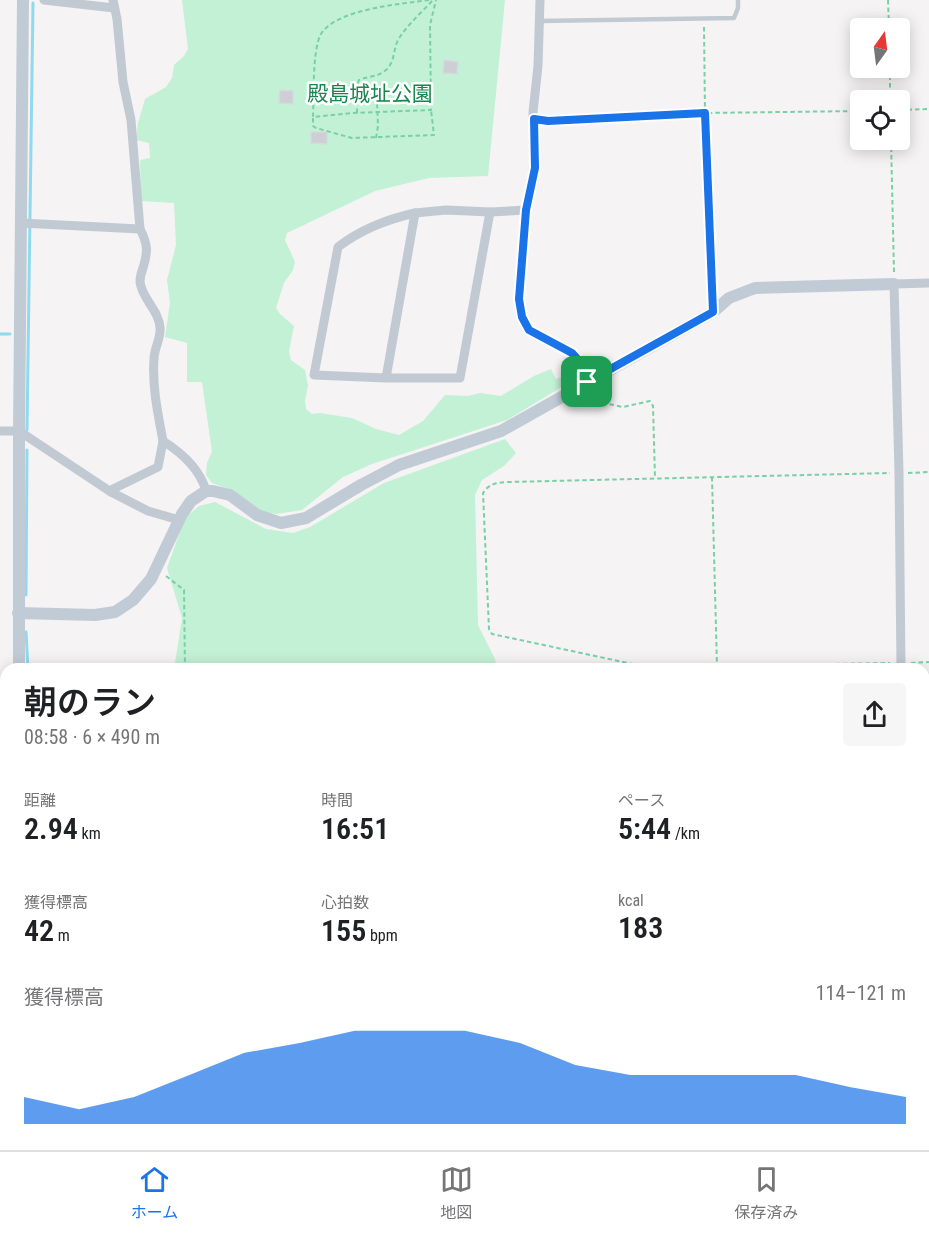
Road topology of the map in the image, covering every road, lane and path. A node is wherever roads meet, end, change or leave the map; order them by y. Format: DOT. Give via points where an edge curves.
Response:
graph roads {
  1 [pos="23,0"];
  2 [pos="44,0"];
  3 [pos="429,0"];
  4 [pos="435,0"];
  5 [pos="540,0"];
  6 [pos="738,0"];
  7 [pos="888,0"];
  8 [pos="113,4"];
  9 [pos="704,18"];
  10 [pos="889,18"];
  11 [pos="539,21"];
  12 [pos="431,91"];
  13 [pos="929,109"];
  14 [pos="432,110"];
  15 [pos="910,110"];
  16 [pos="850,111"];
  17 [pos="377,112"];
  18 [pos="357,113"];
  19 [pos="705,113"];
  20 [pos="313,117"];
  21 [pos="534,119"];
  22 [pos="376,138"];
  23 [pos="891,150"];
  24 [pos="526,210"];
  25 [pos="490,212"];
  26 [pos="415,213"];
  27 [pos="28,223"];
  28 [pos="140,229"];
  29 [pos="929,283"];
  30 [pos="894,284"];
  31 [pos="713,312"];
  32 [pos="386,378"];
  33 [pos="587,382"];
  34 [pos="0,431"];
  35 [pos="19,431"];
  36 [pos="164,441"];
  37 [pos="929,472"];
  38 [pos="899,473"];
  39 [pos="712,477"];
  40 [pos="655,479"];
  41 [pos="206,491"];
  42 [pos="111,492"];
  43 [pos="179,520"];
  44 [pos="157,568"];
  45 [pos="18,613"];
  46 [pos="19,663"];
  47 [pos="185,663"];
  48 [pos="628,663"];
  49 [pos="716,663"];
  50 [pos="901,663"];
  1 -- 27 [label="street"];
  2 -- 8 [label="street"];
  3 -- 20 [label="path" via="353,13 326,29 317,48"];
  4 -- 12 [label="path" via="430,25"];
  4 -- 18 [label="path" via="402,33 387,69 359,80"];
  5 -- 11 [label="street"];
  6 -- 9 [label="lane" via="734,18"];
  7 -- 10 [label="path"];
  8 -- 28 [label="street" via="131,120"];
  9 -- 11 [label="lane"];
  9 -- 19 [label="path"];
  11 -- 21 [label="street"];
  12 -- 14 [label="path"];
  12 -- 17 [label="path" via="385,94 377,102"];
  13 -- 15 [label="path"];
  14 -- 17 [label="path"];
  14 -- 22 [label="path" via="434,135"];
  16 -- 19 [label="path"];
  17 -- 18 [label="path"];
  17 -- 22 [label="path"];
  18 -- 20 [label="path"];
  19 -- 21 [label="path"];
  19 -- 31 [label="path"];
  20 -- 22 [label="path" via="316,128 352,138"];
  21 -- 24 [label="street" via="535,168"];
  23 -- 30 [label="path"];
  24 -- 25 [label="street"];
  24 -- 33 [label="street" via="519,299 522,317 529,330 572,353"];
  25 -- 26 [label="street"];
  25 -- 32 [label="street" via="460,378"];
  26 -- 32 [label="street"];
  26 -- 32 [label="street" via="352,236 338,246 314,375"];
  27 -- 28 [label="street"];
  27 -- 35 [label="street"];
  28 -- 36 [label="street" via="147,249 140,280 160,328 154,356 154,392"];
  29 -- 30 [label="street"];
  30 -- 31 [label="street" via="755,288 729,298"];
  30 -- 38 [label="street"];
  31 -- 33 [label="street"];
  33 -- 40 [label="path" via="599,402 623,407 650,401"];
  33 -- 41 [label="street" via="501,431 399,465 306,518 281,523 257,515 230,495"];
  34 -- 35 [label="street"];
  35 -- 42 [label="street"];
  35 -- 45 [label="street"];
  36 -- 41 [label="street" via="191,464"];
  36 -- 42 [label="street" via="158,467"];
  37 -- 38 [label="path"];
  38 -- 39 [label="path"];
  38 -- 50 [label="street"];
  39 -- 40 [label="path"];
  39 -- 49 [label="path"];
  40 -- 48 [label="path" via="508,482 494,484 483,493 492,634"];
  41 -- 43 [label="street" via="191,501"];
  42 -- 43 [label="street" via="148,511"];
  43 -- 44 [label="street"];
  44 -- 45 [label="street" via="133,600 115,612"];
  44 -- 47 [label="path" via="184,590"];
  45 -- 46 [label="street"];
}
